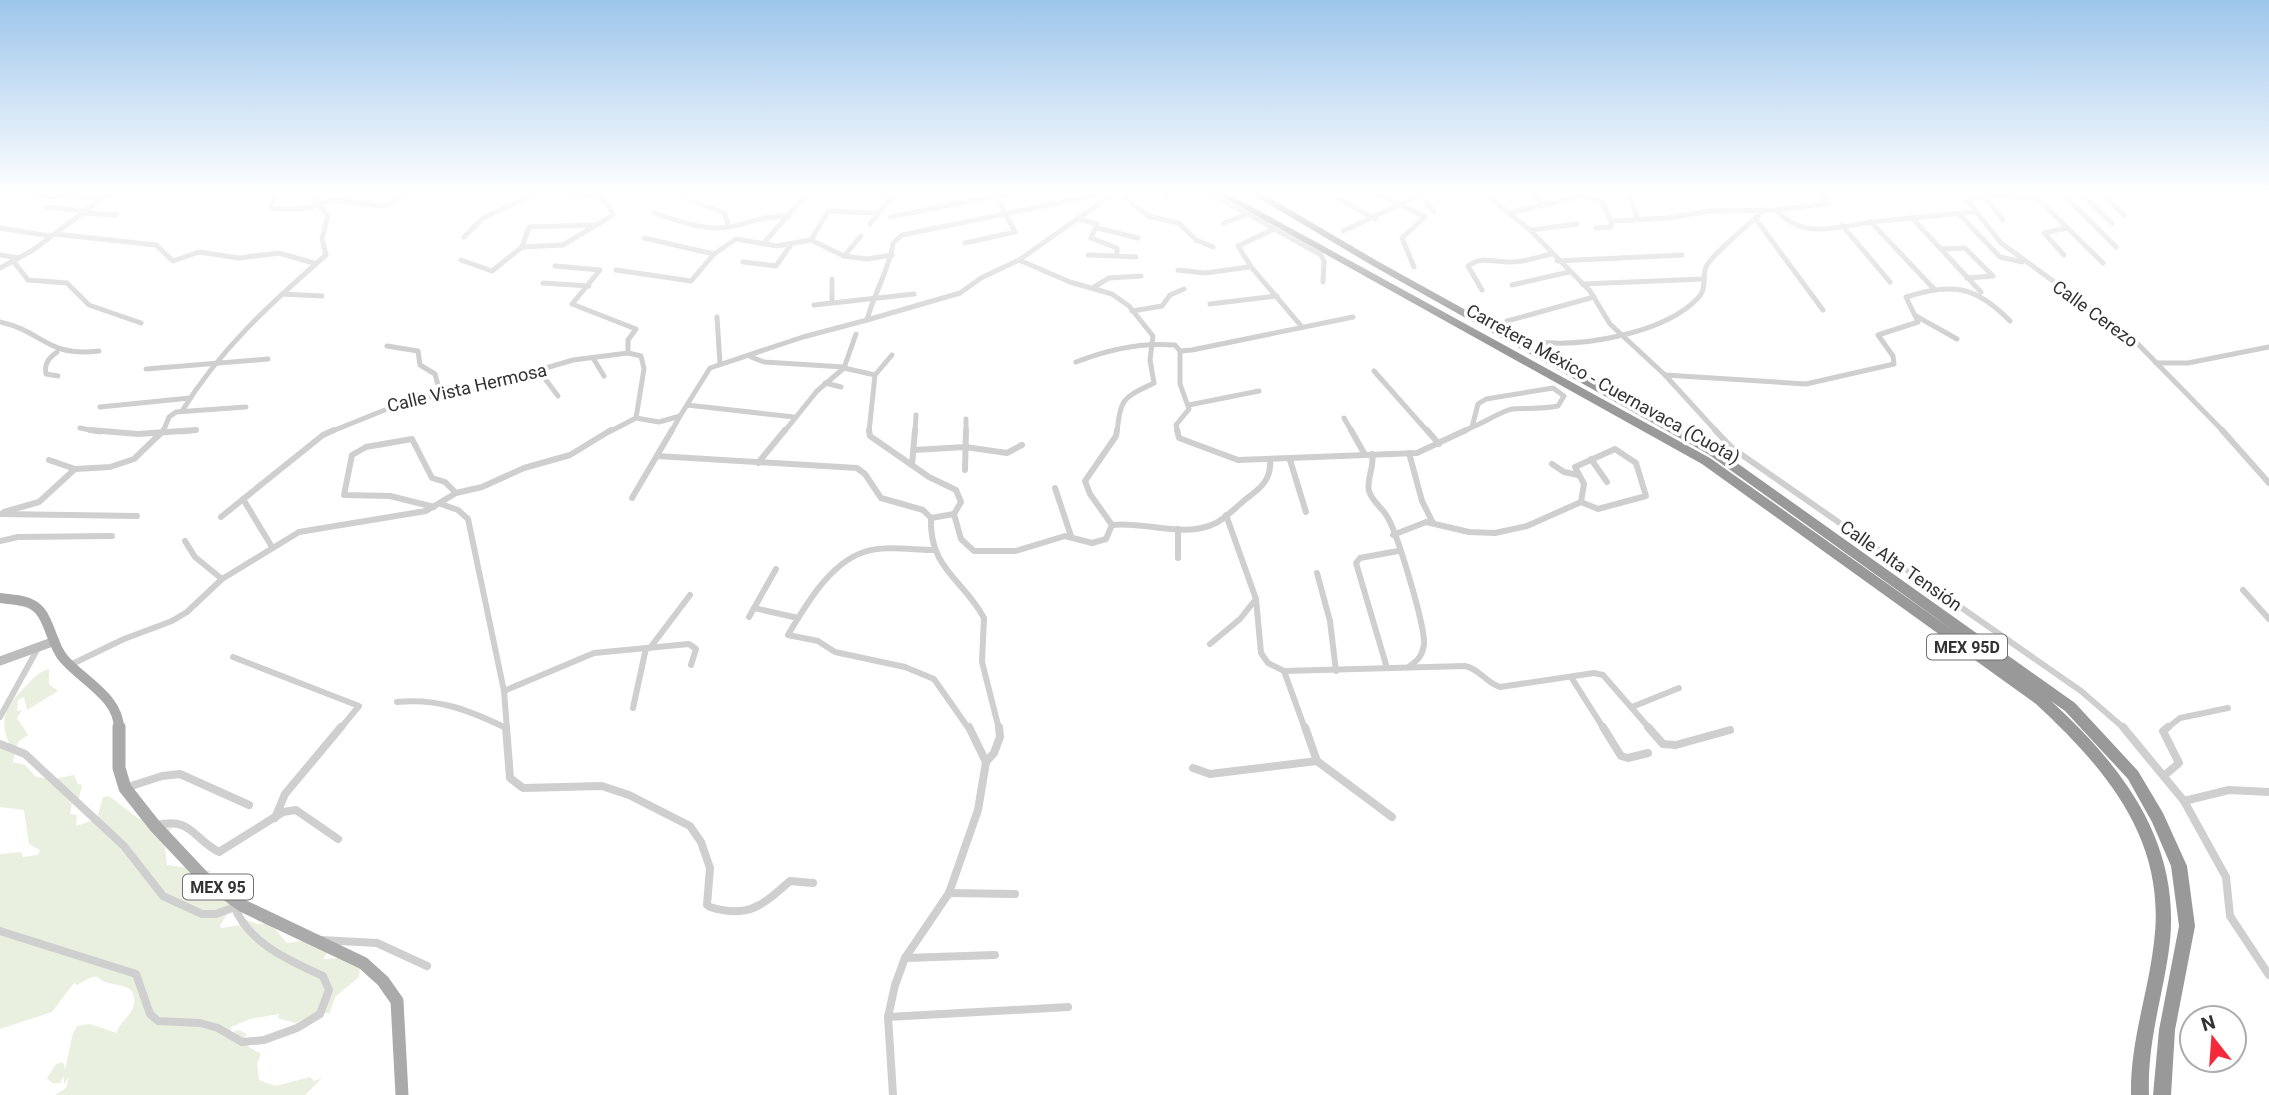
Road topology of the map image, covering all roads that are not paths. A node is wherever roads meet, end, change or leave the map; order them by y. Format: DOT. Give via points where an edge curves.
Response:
graph roads {
  1 [pos="42,242"];
  2 [pos="126,242"];
  3 [pos="323,242"];
  4 [pos="524,242"];
  5 [pos="568,242"];
  6 [pos="662,242"];
  7 [pos="731,242"];
  8 [pos="753,242"];
  9 [pos="804,242"];
  10 [pos="815,242"];
  11 [pos="856,242"];
  12 [pos="894,242"];
  13 [pos="970,242"];
  14 [pos="1045,242"];
  15 [pos="1104,242"];
  16 [pos="1201,242"];
  17 [pos="1243,242"];
  18 [pos="1298,242"];
  19 [pos="1309,242"];
  20 [pos="1323,242"];
  21 [pos="1325,242"];
  22 [pos="1339,242"];
  23 [pos="1404,242"];
  24 [pos="1541,242"];
  25 [pos="1730,242"];
  26 [pos="1773,242"];
  27 [pos="1856,242"];
  28 [pos="1890,242"];
  29 [pos="1935,242"];
  30 [pos="1986,242"];
  31 [pos="2002,242"];
  32 [pos="2052,242"];
  33 [pos="2082,242"];
  34 [pos="2111,242"];
  35 [pos="965,243"];
  36 [pos="763,244"];
  37 [pos="790,246"];
  38 [pos="522,247"];
  39 [pos="1213,247"];
  40 [pos="2116,247"];
  41 [pos="1941,249"];
  42 [pos="714,254"];
  43 [pos="1551,254"];
  44 [pos="0,255"];
  45 [pos="892,255"];
  46 [pos="1088,255"];
  47 [pos="1682,255"];
  48 [pos="2064,255"];
  49 [pos="844,256"];
  50 [pos="1118,256"];
  51 [pos="1136,257"];
  52 [pos="16,260"];
  53 [pos="461,260"];
  54 [pos="1019,260"];
  55 [pos="1558,261"];
  56 [pos="743,262"];
  57 [pos="2022,262"];
  58 [pos="314,263"];
  59 [pos="2103,263"];
  60 [pos="1376,264"];
  61 [pos="555,266"];
  62 [pos="1249,267"];
  63 [pos="1414,267"];
  64 [pos="0,268"];
  65 [pos="616,270"];
  66 [pos="1178,271"];
  67 [pos="1569,272"];
  68 [pos="1140,276"];
  69 [pos="1968,278"];
  70 [pos="832,279"];
  71 [pos="1703,279"];
  72 [pos="1323,282"];
  73 [pos="1890,282"];
  74 [pos="543,283"];
  75 [pos="1582,284"];
  76 [pos="1512,285"];
  77 [pos="589,286"];
  78 [pos="1094,287"];
  79 [pos="1184,289"];
  80 [pos="1934,289"];
  81 [pos="1482,290"];
  82 [pos="281,294"];
  83 [pos="914,294"];
  84 [pos="1982,294"];
  85 [pos="322,296"];
  86 [pos="1277,296"];
  87 [pos="1594,297"];
  88 [pos="874,298"];
  89 [pos="832,302"];
  90 [pos="1210,304"];
  91 [pos="814,305"];
  92 [pos="1823,310"];
  93 [pos="1132,311"];
  94 [pos="1914,315"];
  95 [pos="718,317"];
  96 [pos="1353,317"];
  97 [pos="864,321"];
  98 [pos="1507,321"];
  99 [pos="2010,321"];
  100 [pos="0,322"];
  101 [pos="141,323"];
  102 [pos="1302,327"];
  103 [pos="856,334"];
  104 [pos="1619,334"];
  105 [pos="1957,338"];
  106 [pos="1154,342"];
  107 [pos="1539,342"];
  108 [pos="387,346"];
  109 [pos="2269,347"];
  110 [pos="99,351"];
  111 [pos="1180,351"];
  112 [pos="57,352"];
  113 [pos="628,353"];
  114 [pos="892,355"];
  115 [pos="751,357"];
  116 [pos="593,358"];
  117 [pos="1523,358"];
  118 [pos="268,359"];
  119 [pos="1076,362"];
  120 [pos="2156,363"];
  121 [pos="218,364"];
  122 [pos="720,364"];
  123 [pos="844,368"];
  124 [pos="146,369"];
  125 [pos="1374,371"];
  126 [pos="540,372"];
  127 [pos="876,375"];
  128 [pos="1665,375"];
  129 [pos="58,376"];
  130 [pos="604,376"];
  131 [pos="825,383"];
  132 [pos="841,387"];
  133 [pos="1259,391"];
  134 [pos="441,396"];
  135 [pos="558,396"];
  136 [pos="190,398"];
  137 [pos="687,405"];
  138 [pos="1189,405"];
  139 [pos="100,407"];
  140 [pos="246,407"];
  141 [pos="182,411"];
  142 [pos="916,415"];
  143 [pos="680,416"];
  144 [pos="794,417"];
  145 [pos="636,418"];
  146 [pos="1344,418"];
  147 [pos="966,419"];
  148 [pos="1472,427"];
  149 [pos="80,428"];
  150 [pos="196,430"];
  151 [pos="162,434"];
  152 [pos="1439,444"];
  153 [pos="1022,445"];
  154 [pos="965,447"];
  155 [pos="914,450"];
  156 [pos="1409,453"];
  157 [pos="1368,454"];
  158 [pos="657,456"];
  159 [pos="1591,459"];
  160 [pos="49,460"];
  161 [pos="1270,460"];
  162 [pos="1290,460"];
  163 [pos="758,463"];
  164 [pos="1552,464"];
  165 [pos="912,465"];
  166 [pos="75,469"];
  167 [pos="965,470"];
  168 [pos="1578,475"];
  169 [pos="1607,482"];
  170 [pos="2269,483"];
  171 [pos="1055,488"];
  172 [pos="456,493"];
  173 [pos="632,498"];
  174 [pos="243,499"];
  175 [pos="1581,502"];
  176 [pos="438,506"];
  177 [pos="1306,512"];
  178 [pos="2,513"];
  179 [pos="954,513"];
  180 [pos="1226,515"];
  181 [pos="137,516"];
  182 [pos="221,517"];
  183 [pos="931,518"];
  184 [pos="1433,523"];
  185 [pos="1112,525"];
  186 [pos="1178,529"];
  187 [pos="1393,535"];
  188 [pos="112,536"];
  189 [pos="1071,536"];
  190 [pos="0,541"];
  191 [pos="185,541"];
  192 [pos="272,547"];
  193 [pos="934,550"];
  194 [pos="1398,551"];
  195 [pos="1178,558"];
  196 [pos="776,569"];
  197 [pos="1317,573"];
  198 [pos="222,579"];
  199 [pos="2243,590"];
  200 [pos="690,595"];
  201 [pos="0,597"];
  202 [pos="1256,599"];
  203 [pos="754,608"];
  204 [pos="749,617"];
  205 [pos="798,618"];
  206 [pos="2269,619"];
  207 [pos="54,641"];
  208 [pos="1209,644"];
  209 [pos="38,648"];
  210 [pos="648,648"];
  211 [pos="233,657"];
  212 [pos="0,661"];
  213 [pos="691,664"];
  214 [pos="68,666"];
  215 [pos="1410,666"];
  216 [pos="1387,668"];
  217 [pos="1283,671"];
  218 [pos="1336,671"];
  219 [pos="1571,677"];
  220 [pos="1679,688"];
  221 [pos="505,691"];
  222 [pos="397,702"];
  223 [pos="1632,707"];
  224 [pos="633,708"];
  225 [pos="2228,708"];
  226 [pos="0,717"];
  227 [pos="506,728"];
  228 [pos="1730,730"];
  229 [pos="0,744"];
  230 [pos="1648,753"];
  231 [pos="1317,761"];
  232 [pos="986,762"];
  233 [pos="1193,768"];
  234 [pos="2165,775"];
  235 [pos="125,788"];
  236 [pos="2269,792"];
  237 [pos="2184,801"];
  238 [pos="249,805"];
  239 [pos="1392,817"];
  240 [pos="275,818"];
  241 [pos="155,826"];
  242 [pos="338,838"];
  243 [pos="813,883"];
  244 [pos="949,892"];
  245 [pos="227,894"];
  246 [pos="1015,894"];
  247 [pos="235,907"];
  248 [pos="0,930"];
  249 [pos="312,940"];
  250 [pos="995,955"];
  251 [pos="905,958"];
  252 [pos="427,966"];
  253 [pos="2269,975"];
  254 [pos="1068,1007"];
  255 [pos="888,1017"];
  256 [pos="402,1095"];
  257 [pos="893,1095"];
  258 [pos="2140,1095"];
  259 [pos="2162,1095"];
  1 -- 52 [label="street"];
  2 -- 58 [label="street" via="156,245 173,261 199,252 239,258 290,253"];
  3 -- 58 [label="street" via="326,255"];
  4 -- 38 [label="street"];
  5 -- 38 [label="street"];
  6 -- 42 [label="street"];
  7 -- 42 [label="street"];
  8 -- 36 [label="street"];
  9 -- 37 [label="street"];
  10 -- 49 [label="street"];
  11 -- 49 [label="street"];
  12 -- 45 [label="street"];
  13 -- 35 [label="street"];
  14 -- 54 [label="street"];
  15 -- 50 [label="street" via="1116,246"];
  16 -- 39 [label="street"];
  17 -- 62 [label="street" via="1239,244"];
  18 -- 72 [label="street" via="1324,258"];
  19 -- 117 [label="highway, Carretera México - Cuernavaca (Cuota) / MEX 95D"];
  20 -- 117 [label="highway"];
  21 -- 60 [label="highway"];
  22 -- 60 [label="highway, Carretera México - Cuernavaca (Cuota) / MEX 95D"];
  23 -- 63 [label="street"];
  24 -- 43 [label="street, Calle Alta Tensión"];
  25 -- 71 [label="street" via="1706,266"];
  26 -- 92 [label="street"];
  27 -- 73 [label="street"];
  28 -- 80 [label="street"];
  29 -- 41 [label="street"];
  30 -- 57 [label="street" via="2003,259"];
  31 -- 57 [label="street, Calle Cerezo"];
  32 -- 48 [label="street"];
  33 -- 59 [label="street"];
  34 -- 40 [label="street"];
  36 -- 37 [label="street"];
  37 -- 56 [label="street" via="776,266"];
  38 -- 53 [label="street" via="492,271"];
  41 -- 69 [label="street"];
  41 -- 69 [label="street" via="1965,248 1993,276"];
  42 -- 65 [label="street" via="691,281"];
  43 -- 55 [label="street, Calle Alta Tensión"];
  43 -- 81 [label="street" via="1506,262 1492,257 1476,259 1468,266"];
  44 -- 52 [label="street"];
  45 -- 49 [label="street"];
  45 -- 88 [label="street"];
  46 -- 50 [label="street"];
  47 -- 55 [label="street"];
  50 -- 51 [label="street"];
  52 -- 64 [label="street"];
  52 -- 101 [label="street" via="28,281 67,284 81,302"];
  54 -- 78 [label="street"];
  54 -- 97 [label="street" via="951,297"];
  55 -- 67 [label="street, Calle Alta Tensión"];
  57 -- 120 [label="street, Calle Cerezo" via="2132,338"];
  58 -- 82 [label="street"];
  60 -- 259 [label="highway, Carretera México - Cuernavaca (Cuota) / MEX 95D" via="1741,470 2033,677 2103,740 2133,775 2158,818 2179,866 2187,904 2188,926 2167,1030"];
  61 -- 77 [label="street" via="599,270"];
  62 -- 66 [label="street"];
  62 -- 86 [label="street"];
  67 -- 75 [label="street, Calle Alta Tensión"];
  67 -- 76 [label="street"];
  68 -- 78 [label="street" via="1109,278"];
  69 -- 84 [label="street"];
  70 -- 89 [label="street"];
  71 -- 75 [label="street"];
  71 -- 104 [label="street" via="1701,295 1692,305 1649,326"];
  74 -- 77 [label="street"];
  75 -- 87 [label="street, Calle Alta Tensión"];
  77 -- 113 [label="street" via="572,304 636,329 628,341"];
  78 -- 93 [label="street" via="1122,300"];
  79 -- 93 [label="street" via="1170,295 1162,306"];
  80 -- 84 [label="street" via="1962,287"];
  80 -- 94 [label="street" via="1906,297"];
  82 -- 85 [label="street"];
  82 -- 121 [label="street" via="254,318"];
  83 -- 88 [label="street"];
  84 -- 99 [label="street"];
  86 -- 90 [label="street"];
  86 -- 102 [label="street"];
  87 -- 98 [label="street"];
  87 -- 104 [label="street, Calle Alta Tensión"];
  88 -- 89 [label="street"];
  88 -- 97 [label="street"];
  89 -- 91 [label="street"];
  93 -- 106 [label="street" via="1151,330"];
  94 -- 105 [label="street"];
  94 -- 128 [label="street" via="1918,322 1878,335 1894,364 1842,377 1806,384"];
  95 -- 122 [label="street"];
  96 -- 102 [label="street"];
  97 -- 115 [label="street"];
  100 -- 112 [label="street" via="31,334"];
  102 -- 111 [label="street"];
  103 -- 123 [label="street"];
  104 -- 107 [label="street" via="1564,345"];
  104 -- 128 [label="street, Calle Alta Tensión"];
  106 -- 111 [label="street" via="1175,345"];
  106 -- 119 [label="street" via="1103,351"];
  106 -- 185 [label="street" via="1150,360 1154,383 1124,398 1116,436 1085,481"];
  108 -- 134 [label="street" via="418,351 420,365 435,374"];
  109 -- 120 [label="street" via="2188,363"];
  110 -- 112 [label="street"];
  111 -- 138 [label="street" via="1180,384"];
  112 -- 129 [label="street" via="44,368 46,374"];
  113 -- 116 [label="street, Calle Vista Hermosa"];
  113 -- 145 [label="street" via="641,356 644,362"];
  114 -- 127 [label="street"];
  115 -- 122 [label="street"];
  115 -- 123 [label="street"];
  116 -- 126 [label="street, Calle Vista Hermosa"];
  116 -- 130 [label="street"];
  117 -- 258 [label="highway, Carretera México - Cuernavaca (Cuota) / MEX 95D" via="1739,481 2041,700 2094,751 2133,804 2144,828 2154,852 2164,904 2162,940 2140,1047"];
  118 -- 121 [label="street"];
  120 -- 170 [label="street, Calle Cerezo"];
  121 -- 124 [label="street"];
  121 -- 136 [label="street"];
  122 -- 137 [label="street" via="703,375"];
  123 -- 127 [label="street"];
  123 -- 131 [label="street"];
  125 -- 152 [label="street"];
  126 -- 134 [label="street, Calle Vista Hermosa"];
  126 -- 135 [label="street"];
  127 -- 165 [label="street" via="870,436"];
  128 -- 234 [label="street, Calle Alta Tensión" via="1732,449 2081,691 2120,723"];
  131 -- 132 [label="street"];
  131 -- 144 [label="street"];
  133 -- 138 [label="street"];
  134 -- 174 [label="street, Calle Vista Hermosa" via="393,405 337,427"];
  136 -- 139 [label="street"];
  136 -- 141 [label="street"];
  137 -- 143 [label="street"];
  137 -- 144 [label="street"];
  138 -- 161 [label="street" via="1176,425 1179,438 1238,460"];
  140 -- 141 [label="street"];
  141 -- 151 [label="street" via="169,417"];
  142 -- 155 [label="street"];
  143 -- 145 [label="street" via="659,422"];
  143 -- 158 [label="street"];
  144 -- 163 [label="street"];
  145 -- 172 [label="street" via="570,455"];
  146 -- 157 [label="street"];
  147 -- 154 [label="street"];
  148 -- 148 [label="street" via="1478,404 1486,399 1553,388 1564,396 1558,406 1538,411 1510,409"];
  148 -- 152 [label="street"];
  149 -- 151 [label="street"];
  150 -- 151 [label="street"];
  151 -- 166 [label="street" via="130,461"];
  152 -- 156 [label="street"];
  153 -- 154 [label="street" via="998,453"];
  154 -- 155 [label="street"];
  154 -- 167 [label="street"];
  155 -- 165 [label="street"];
  156 -- 157 [label="street"];
  156 -- 184 [label="street"];
  157 -- 162 [label="street"];
  157 -- 187 [label="street" via="1374,464 1368,488 1388,517"];
  158 -- 163 [label="street"];
  158 -- 173 [label="street"];
  159 -- 168 [label="street" via="1576,464"];
  159 -- 169 [label="street"];
  159 -- 175 [label="street" via="1613,449 1629,456 1636,463 1646,496 1598,509"];
  160 -- 166 [label="street"];
  161 -- 162 [label="street"];
  161 -- 180 [label="street" via="1271,475 1264,485"];
  162 -- 177 [label="street"];
  163 -- 183 [label="street" via="857,468 881,498 923,510"];
  164 -- 168 [label="street"];
  165 -- 179 [label="street" via="956,490 961,502"];
  166 -- 178 [label="street" via="39,502"];
  168 -- 175 [label="street" via="1584,484"];
  171 -- 189 [label="street"];
  172 -- 176 [label="street"];
  172 -- 176 [label="street" via="432,478 412,439 366,447 352,455 344,495 397,496"];
  174 -- 182 [label="street, Calle Vista Hermosa"];
  174 -- 192 [label="street"];
  175 -- 184 [label="street" via="1527,526 1495,533"];
  176 -- 192 [label="street" via="350,525 316,526"];
  176 -- 221 [label="street" via="458,510 468,519"];
  178 -- 181 [label="street"];
  179 -- 183 [label="street"];
  179 -- 189 [label="street" via="961,539 974,551 1016,551"];
  180 -- 186 [label="street" via="1212,525"];
  180 -- 202 [label="street"];
  183 -- 193 [label="street"];
  184 -- 187 [label="street" via="1419,523"];
  185 -- 186 [label="street" via="1130,521"];
  185 -- 189 [label="street" via="1111,533 1100,541"];
  186 -- 195 [label="street"];
  187 -- 194 [label="street"];
  188 -- 190 [label="street"];
  191 -- 198 [label="street" via="195,557"];
  192 -- 198 [label="street"];
  193 -- 205 [label="street" via="858,554 820,588"];
  193 -- 232 [label="street" via="945,572 984,618 982,662 1000,737"];
  194 -- 215 [label="street" via="1422,623 1424,645"];
  194 -- 216 [label="street" via="1360,558 1356,563"];
  196 -- 203 [label="street"];
  197 -- 218 [label="street"];
  198 -- 214 [label="street" via="172,621"];
  199 -- 206 [label="street"];
  200 -- 210 [label="street"];
  201 -- 207 [label="main road, MEX 95" via="33,605 46,620"];
  202 -- 208 [label="street"];
  202 -- 217 [label="street" via="1263,659"];
  203 -- 204 [label="street"];
  203 -- 205 [label="street"];
  205 -- 232 [label="street" via="788,635 818,640 835,652 905,667 934,679 964,718"];
  207 -- 209 [label="main road"];
  207 -- 214 [label="main road, MEX 95"];
  209 -- 212 [label="main road"];
  209 -- 226 [label="street"];
  210 -- 213 [label="street" via="694,645"];
  210 -- 221 [label="street" via="585,656"];
  210 -- 224 [label="street"];
  211 -- 240 [label="street" via="359,706 285,794"];
  214 -- 235 [label="main road, MEX 95" via="116,710 119,768"];
  215 -- 216 [label="street"];
  215 -- 219 [label="street" via="1475,669 1492,686 1500,687"];
  216 -- 218 [label="street"];
  217 -- 218 [label="street"];
  217 -- 231 [label="street"];
  219 -- 223 [label="street" via="1603,675"];
  219 -- 230 [label="street" via="1621,755 1628,758"];
  220 -- 223 [label="street"];
  221 -- 227 [label="street"];
  222 -- 227 [label="street" via="427,698 456,705"];
  223 -- 228 [label="street" via="1663,744 1676,745"];
  225 -- 234 [label="street" via="2180,718 2163,731 2179,763"];
  227 -- 243 [label="street" via="510,778 523,788 602,786 690,826 710,868 707,905 713,909 752,911 771,901 790,881"];
  229 -- 247 [label="street" via="25,754 116,838 163,896 202,914"];
  231 -- 233 [label="street" via="1210,774"];
  231 -- 239 [label="street"];
  232 -- 244 [label="street" via="978,810"];
  234 -- 237 [label="street, Calle Alta Tensión"];
  235 -- 238 [label="street" via="180,774"];
  235 -- 241 [label="main road, MEX 95"];
  236 -- 237 [label="street" via="2229,790"];
  237 -- 253 [label="street, Calle Alta Tensión" via="2226,877 2230,915"];
  240 -- 241 [label="street" via="219,852 210,849 186,824 170,821"];
  240 -- 242 [label="street" via="296,810"];
  241 -- 245 [label="main road, MEX 95" via="204,878"];
  244 -- 246 [label="street"];
  244 -- 251 [label="street"];
  245 -- 247 [label="street"];
  245 -- 249 [label="main road, MEX 95"];
  247 -- 248 [label="street" via="247,929 288,961 323,976 329,990 320,1014 264,1041 242,1042 200,1023 158,1021 150,1014 136,974"];
  249 -- 252 [label="street" via="366,939"];
  249 -- 256 [label="main road, MEX 95" via="363,963 397,1001"];
  250 -- 251 [label="street"];
  251 -- 255 [label="street"];
  254 -- 255 [label="street"];
  255 -- 257 [label="street"];
}
